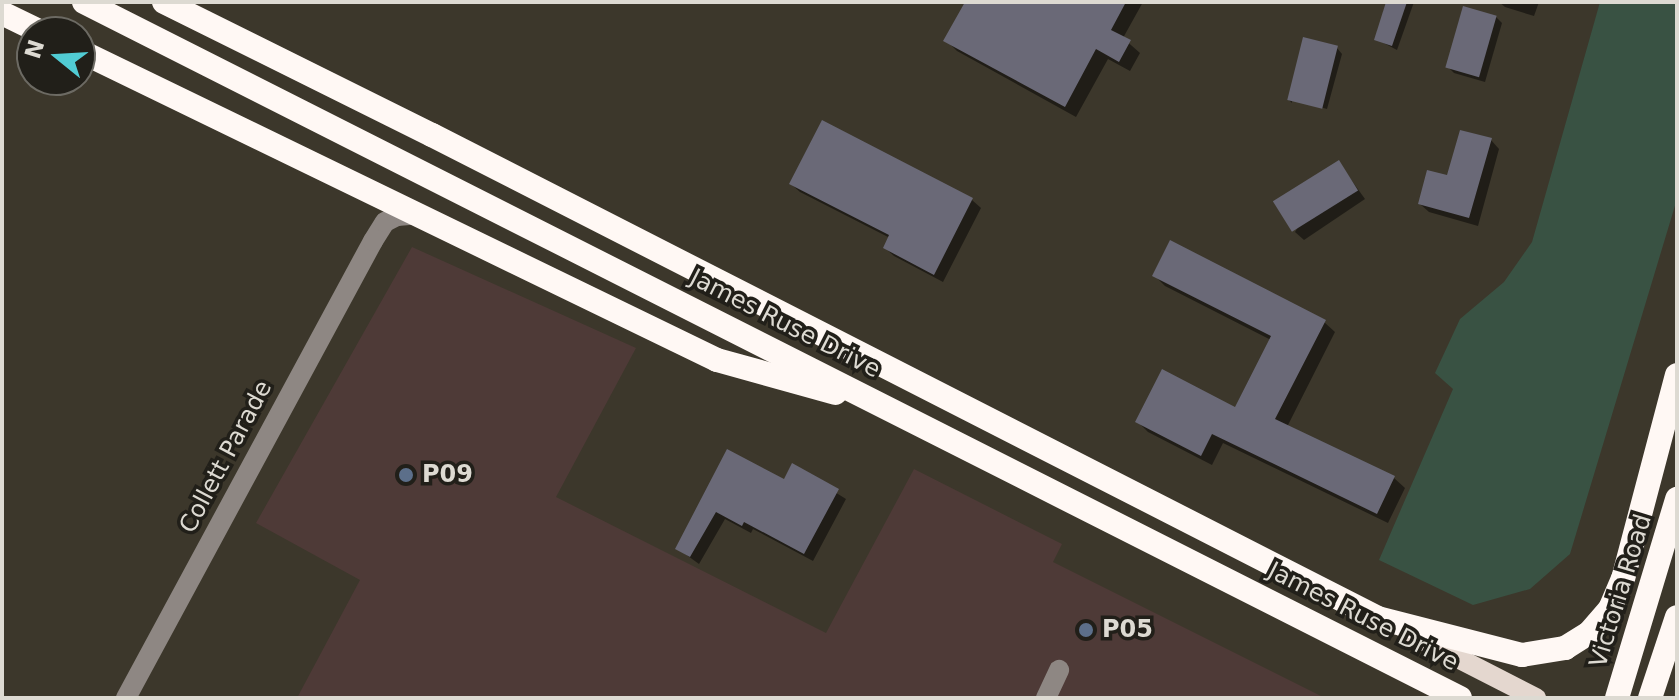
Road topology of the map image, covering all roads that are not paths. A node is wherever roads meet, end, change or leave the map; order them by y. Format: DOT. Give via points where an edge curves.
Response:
graph roads {
  1 [pos="84,2"];
  2 [pos="164,2"];
  3 [pos="96,59"];
  4 [pos="363,187"];
  5 [pos="418,214"];
  6 [pos="373,241"];
  7 [pos="1677,375"];
  8 [pos="854,391"];
  9 [pos="1677,499"];
  10 [pos="1378,618"];
  11 [pos="1677,618"];
  12 [pos="1059,670"];
  13 [pos="1454,696"];
  14 [pos="126,698"];
  15 [pos="1046,698"];
  16 [pos="1536,698"];
  17 [pos="1617,698"];
  18 [pos="1650,698"];
  1 -- 8 [label="highway, James Ruse Drive"];
  2 -- 10 [label="highway, James Ruse Drive"];
  3 -- 4 [label="highway"];
  4 -- 5 [label="highway"];
  4 -- 6 [label="street" via="379,210"];
  5 -- 6 [label="street" via="385,222"];
  5 -- 8 [label="highway" via="717,360 838,394"];
  6 -- 14 [label="street, Collett Parade"];
  7 -- 10 [label="highway" via="1623,579 1610,609 1589,633 1565,648 1522,655"];
  8 -- 13 [label="highway, James Ruse Drive"];
  9 -- 17 [label="highway, Victoria Road"];
  10 -- 16 [label="main road, James Ruse Drive"];
  11 -- 18 [label="highway"];
  12 -- 15 [label="street"];
}
